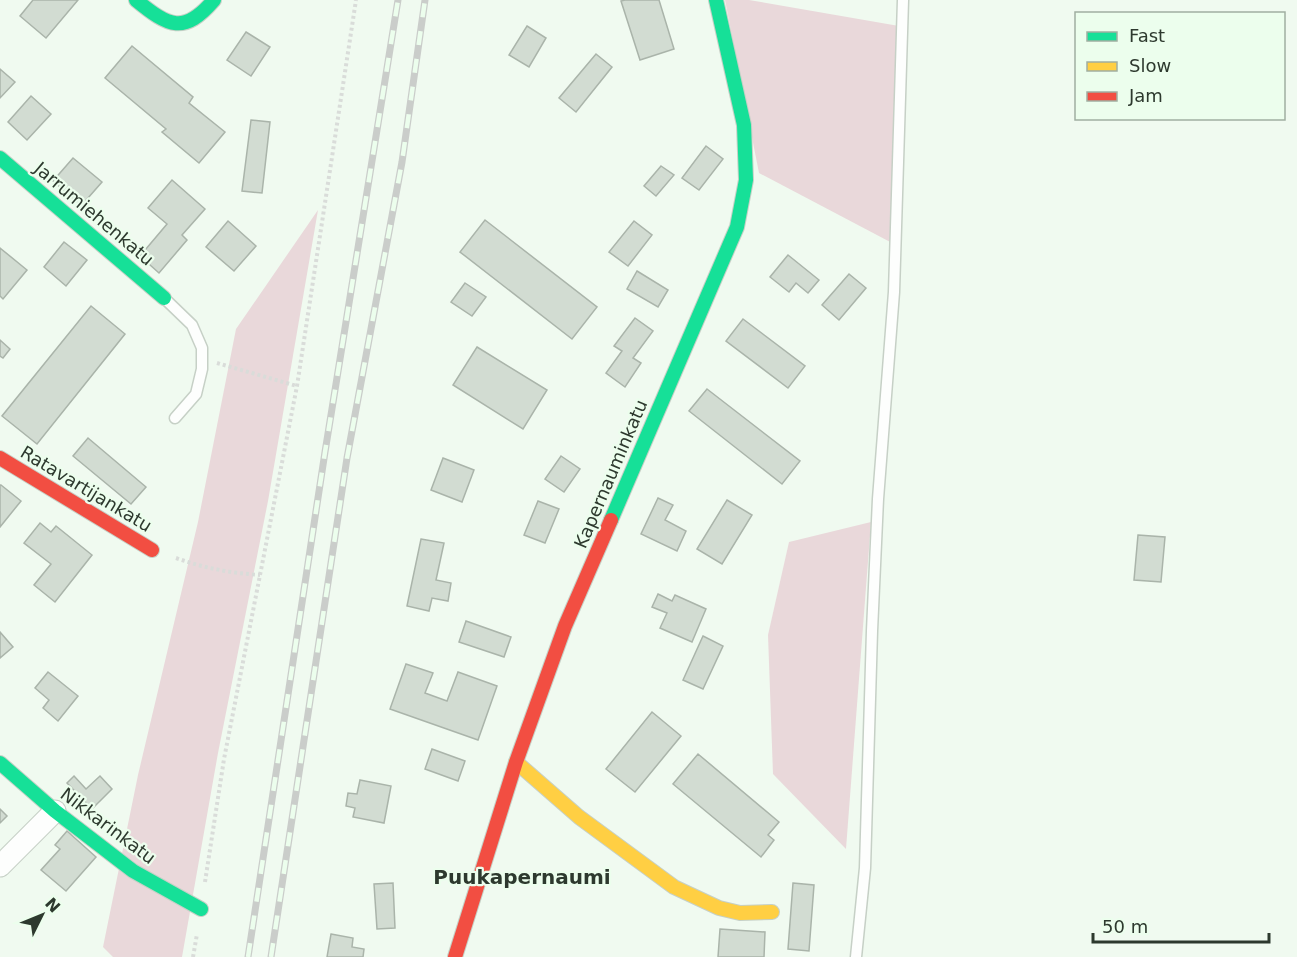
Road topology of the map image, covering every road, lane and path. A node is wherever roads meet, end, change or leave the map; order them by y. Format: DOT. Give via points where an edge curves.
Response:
graph roads {
  1 [pos="136,0"];
  2 [pos="214,0"];
  3 [pos="357,0"];
  4 [pos="717,0"];
  5 [pos="903,0"];
  6 [pos="0,158"];
  7 [pos="164,298"];
  8 [pos="203,357"];
  9 [pos="297,386"];
  10 [pos="175,418"];
  11 [pos="0,458"];
  12 [pos="152,550"];
  13 [pos="260,575"];
  14 [pos="516,762"];
  15 [pos="0,763"];
  16 [pos="55,811"];
  17 [pos="0,866"];
  18 [pos="201,909"];
  19 [pos="772,912"];
  20 [pos="193,957"];
  21 [pos="455,957"];
  22 [pos="856,957"];
  1 -- 2 [label="street" via="153,15 175,25 193,22"];
  3 -- 9 [label="path"];
  4 -- 14 [label="street, Kapernauminkatu" via="744,124 746,180 737,227 565,626"];
  5 -- 22 [label="lane" via="894,292 878,499 865,868"];
  6 -- 7 [label="street, Jarrumiehenkatu"];
  7 -- 8 [label="lane" via="192,325"];
  8 -- 9 [label="path"];
  8 -- 10 [label="lane" via="196,394"];
  9 -- 13 [label="path"];
  11 -- 12 [label="street, Ratavartijankatu"];
  12 -- 13 [label="path" via="201,567"];
  13 -- 18 [label="path" via="224,759"];
  14 -- 19 [label="street" via="593,828 690,897 736,912"];
  14 -- 21 [label="street, Kapernauminkatu"];
  15 -- 16 [label="street, Nikkarinkatu"];
  16 -- 17 [label="street"];
  16 -- 18 [label="street, Nikkarinkatu" via="133,871"];
  18 -- 20 [label="path"];
}
